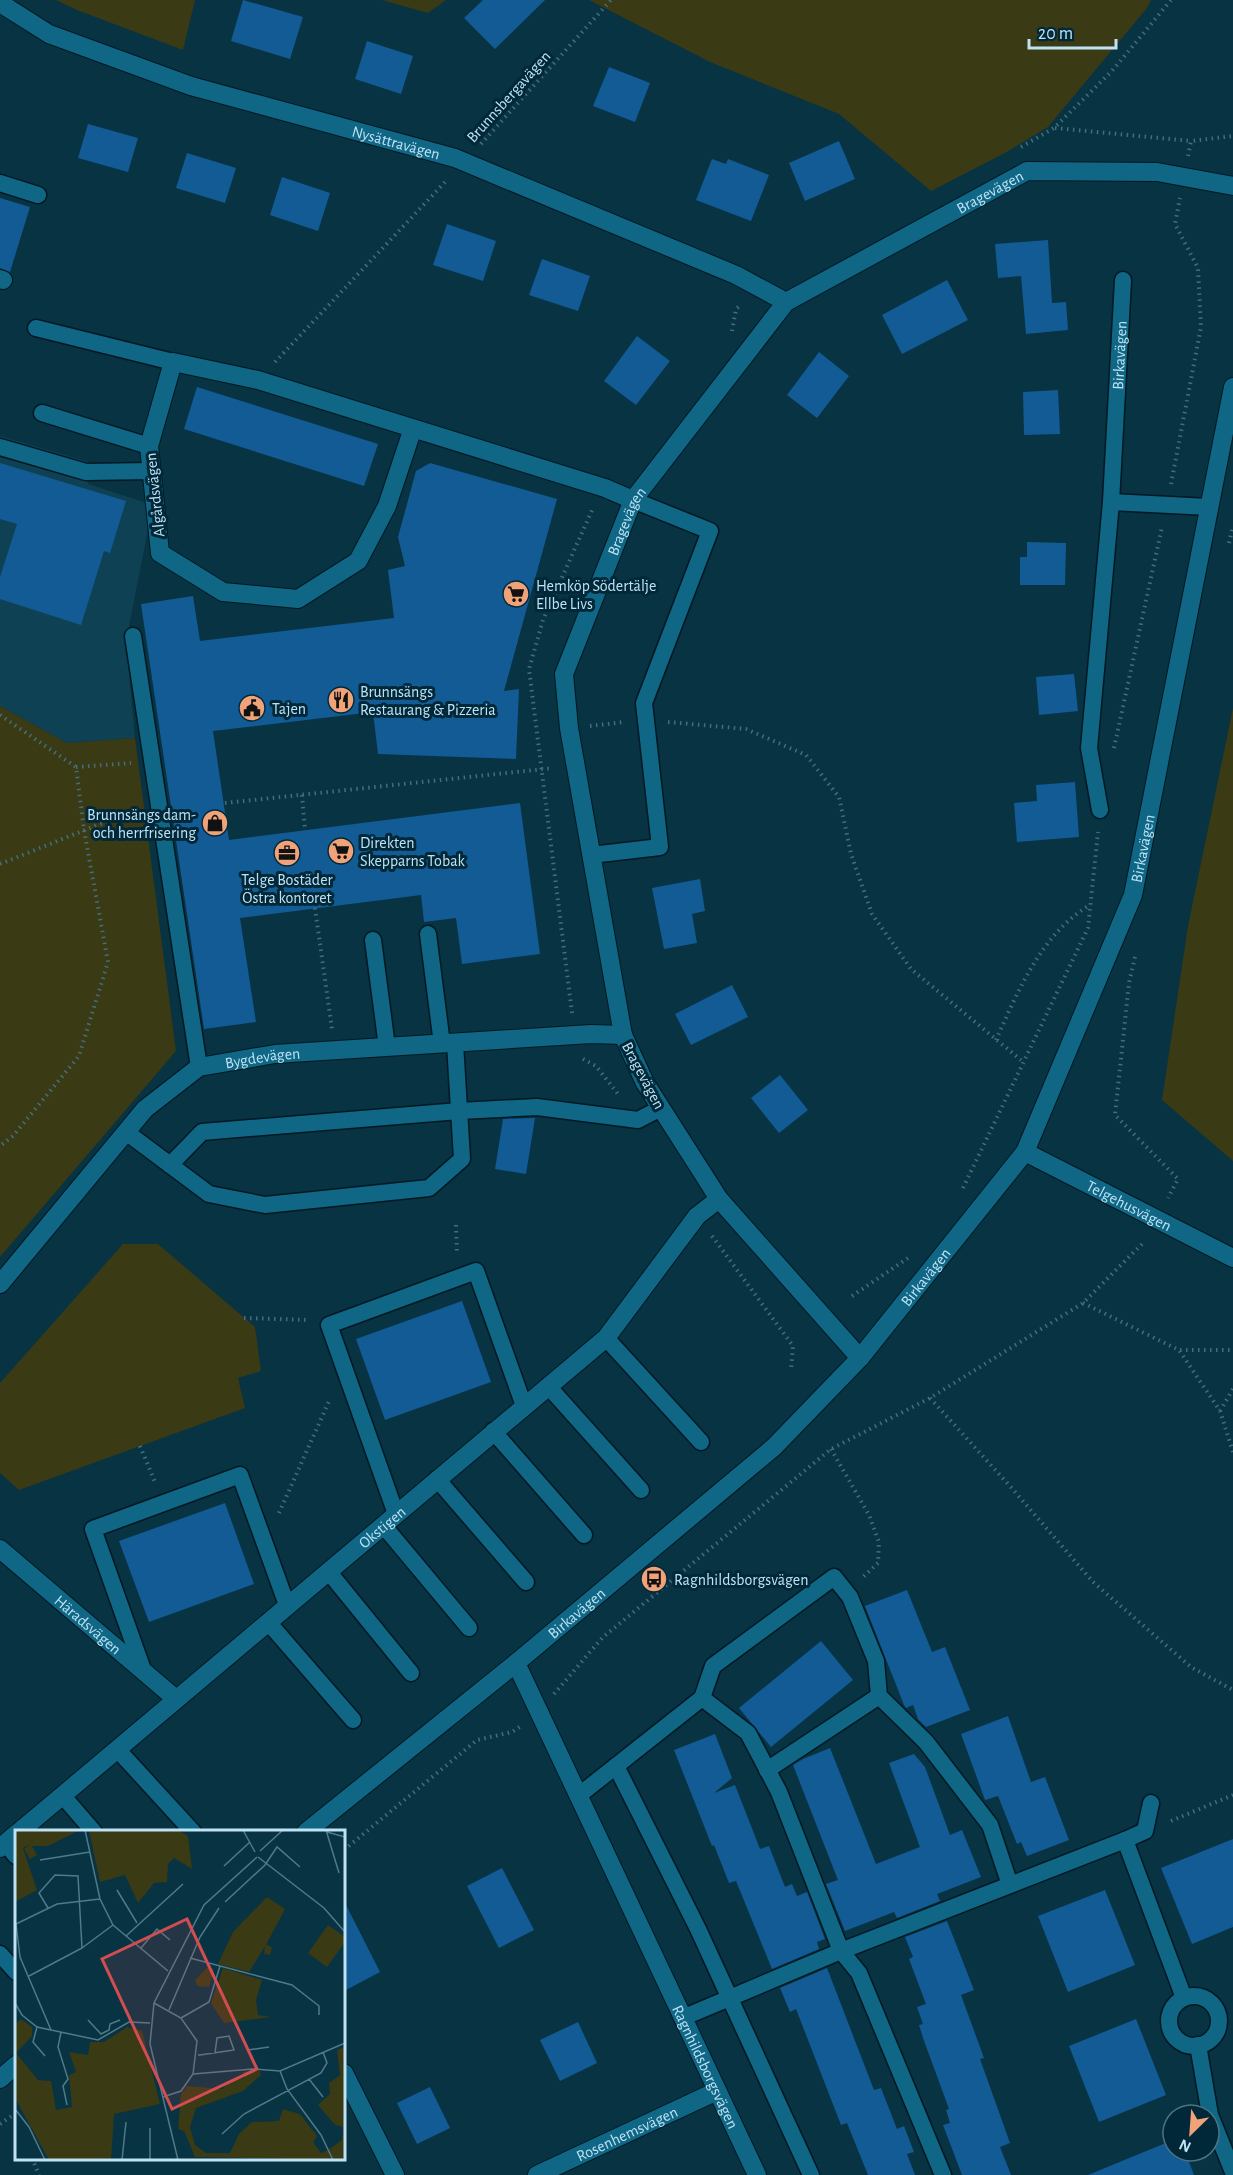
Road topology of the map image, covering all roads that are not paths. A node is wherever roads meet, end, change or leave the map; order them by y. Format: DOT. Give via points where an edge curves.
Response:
graph roads {
  1 [pos="0,3"];
  2 [pos="0,183"];
  3 [pos="1233,186"];
  4 [pos="38,195"];
  5 [pos="1123,280"];
  6 [pos="786,302"];
  7 [pos="36,328"];
  8 [pos="173,362"];
  9 [pos="1233,387"];
  10 [pos="42,413"];
  11 [pos="413,428"];
  12 [pos="148,446"];
  13 [pos="0,447"];
  14 [pos="151,471"];
  15 [pos="633,500"];
  16 [pos="1111,502"];
  17 [pos="1209,507"];
  18 [pos="133,636"];
  19 [pos="1100,810"];
  20 [pos="591,855"];
  21 [pos="428,934"];
  22 [pos="373,940"];
  23 [pos="623,1035"];
  24 [pos="449,1043"];
  25 [pos="387,1047"];
  26 [pos="199,1067"];
  27 [pos="661,1108"];
  28 [pos="459,1111"];
  29 [pos="126,1132"];
  30 [pos="1025,1152"];
  31 [pos="170,1165"];
  32 [pos="719,1199"];
  33 [pos="1233,1258"];
  34 [pos="0,1284"];
  35 [pos="606,1338"];
  36 [pos="860,1358"];
  37 [pos="548,1386"];
  38 [pos="524,1406"];
  39 [pos="493,1431"];
  40 [pos="701,1442"];
  41 [pos="437,1479"];
  42 [pos="641,1490"];
  43 [pos="389,1519"];
  44 [pos="584,1535"];
  45 [pos="0,1549"];
  46 [pos="328,1571"];
  47 [pos="526,1582"];
  48 [pos="287,1605"];
  49 [pos="268,1622"];
  50 [pos="469,1628"];
  51 [pos="516,1663"];
  52 [pos="143,1670"];
  53 [pos="411,1673"];
  54 [pos="879,1696"];
  55 [pos="702,1698"];
  56 [pos="176,1699"];
  57 [pos="353,1720"];
  58 [pos="117,1749"];
  59 [pos="616,1767"];
  60 [pos="767,1770"];
  61 [pos="62,1795"];
  62 [pos="578,1796"];
  63 [pos="1151,1803"];
  64 [pos="25,1830"];
  65 [pos="92,1830"];
  66 [pos="191,1830"];
  67 [pos="308,1830"];
  68 [pos="1125,1840"];
  69 [pos="1010,1885"];
  70 [pos="841,1951"];
  71 [pos="0,1954"];
  72 [pos="15,1971"];
  73 [pos="729,1998"];
  74 [pos="1184,1998"];
  75 [pos="682,2018"];
  76 [pos="1198,2045"];
  77 [pos="15,2066"];
  78 [pos="345,2077"];
  79 [pos="0,2079"];
  80 [pos="717,2091"];
  81 [pos="1233,2172"];
  82 [pos="395,2175"];
  83 [pos="537,2175"];
  84 [pos="757,2175"];
  85 [pos="811,2175"];
  86 [pos="943,2175"];
  1 -- 6 [label="street, Nysättravägen" via="49,34 191,86 465,162 736,275"];
  2 -- 4 [label="lane"];
  3 -- 6 [label="street, Bragevägen" via="1157,172 1027,171"];
  5 -- 16 [label="lane, Birkavägen"];
  6 -- 15 [label="street, Bragevägen"];
  7 -- 8 [label="lane"];
  8 -- 11 [label="street" via="258,380"];
  8 -- 12 [label="street, Algårdsvägen"];
  9 -- 17 [label="street, Birkavägen"];
  10 -- 12 [label="lane"];
  11 -- 14 [label="street, Algårdsvägen" via="387,506 358,561 298,599 223,592 160,553"];
  11 -- 15 [label="street"];
  12 -- 14 [label="street, Algårdsvägen"];
  13 -- 14 [label="lane" via="86,472"];
  15 -- 20 [label="street, Bragevägen" via="564,674 568,728"];
  15 -- 20 [label="lane" via="710,531 644,703 660,847"];
  16 -- 17 [label="lane"];
  16 -- 19 [label="lane, Birkavägen" via="1089,748"];
  17 -- 30 [label="street, Birkavägen" via="1133,895"];
  18 -- 26 [label="lane"];
  20 -- 23 [label="street, Bragevägen"];
  21 -- 24 [label="lane"];
  22 -- 25 [label="lane"];
  23 -- 24 [label="street, Bygdevägen"];
  23 -- 27 [label="street, Bragevägen"];
  24 -- 25 [label="street, Bygdevägen"];
  24 -- 28 [label="lane"];
  25 -- 26 [label="street, Bygdevägen" via="275,1054"];
  26 -- 29 [label="street, Bygdevägen" via="145,1109"];
  27 -- 28 [label="lane" via="638,1119 537,1107"];
  27 -- 32 [label="street, Bragevägen"];
  28 -- 31 [label="lane" via="202,1131"];
  28 -- 31 [label="lane" via="462,1159 429,1188 265,1204 208,1194"];
  29 -- 31 [label="lane"];
  29 -- 34 [label="street, Bygdevägen"];
  30 -- 33 [label="street, Telgehusvägen"];
  30 -- 36 [label="street, Birkavägen"];
  32 -- 35 [label="street, Okstigen" via="697,1216"];
  32 -- 36 [label="street, Bragevägen"];
  35 -- 37 [label="street, Okstigen"];
  35 -- 40 [label="lane"];
  36 -- 51 [label="street, Birkavägen" via="774,1447"];
  37 -- 38 [label="street, Okstigen"];
  37 -- 42 [label="lane"];
  38 -- 39 [label="street, Okstigen"];
  38 -- 43 [label="lane" via="476,1271 329,1325"];
  39 -- 41 [label="street, Okstigen"];
  39 -- 44 [label="lane"];
  41 -- 43 [label="street, Okstigen"];
  41 -- 47 [label="lane"];
  43 -- 46 [label="street, Okstigen"];
  43 -- 50 [label="lane"];
  45 -- 52 [label="street, Häradsvägen"];
  46 -- 48 [label="street, Okstigen"];
  46 -- 53 [label="lane"];
  48 -- 49 [label="street, Okstigen"];
  48 -- 52 [label="lane" via="240,1475 93,1529"];
  49 -- 56 [label="street, Okstigen"];
  49 -- 57 [label="lane"];
  51 -- 62 [label="street, Ragnhildsborgsvägen"];
  51 -- 67 [label="street, Birkavägen"];
  52 -- 56 [label="street, Häradsvägen"];
  54 -- 55 [label="lane" via="876,1661 847,1593 834,1577 713,1666"];
  54 -- 60 [label="lane"];
  54 -- 69 [label="lane" via="926,1742 990,1825"];
  55 -- 59 [label="lane"];
  55 -- 60 [label="lane" via="748,1733"];
  56 -- 58 [label="street, Okstigen"];
  58 -- 61 [label="street, Okstigen"];
  58 -- 66 [label="lane"];
  59 -- 62 [label="lane"];
  59 -- 73 [label="lane"];
  60 -- 70 [label="lane"];
  61 -- 64 [label="street, Okstigen"];
  61 -- 65 [label="lane"];
  62 -- 75 [label="street, Ragnhildsborgsvägen"];
  63 -- 68 [label="lane" via="1145,1831"];
  68 -- 69 [label="lane"];
  68 -- 74 [label="lane"];
  69 -- 70 [label="lane"];
  70 -- 73 [label="lane"];
  70 -- 86 [label="lane" via="859,1973"];
  71 -- 72 [label="lane"];
  73 -- 75 [label="lane"];
  73 -- 85 [label="lane"];
  74 -- 76 [label="lane" via="1171,2010 1170,2030 1184,2045"];
  74 -- 76 [label="lane" via="1205,1998 1219,2013 1218,2032 1203,2046"];
  75 -- 80 [label="street, Ragnhildsborgsvägen"];
  76 -- 81 [label="lane" via="1210,2115"];
  77 -- 79 [label="street"];
  78 -- 82 [label="street"];
  80 -- 83 [label="street, Rosenhemsvägen"];
  80 -- 84 [label="street, Ragnhildsborgsvägen"];
}
